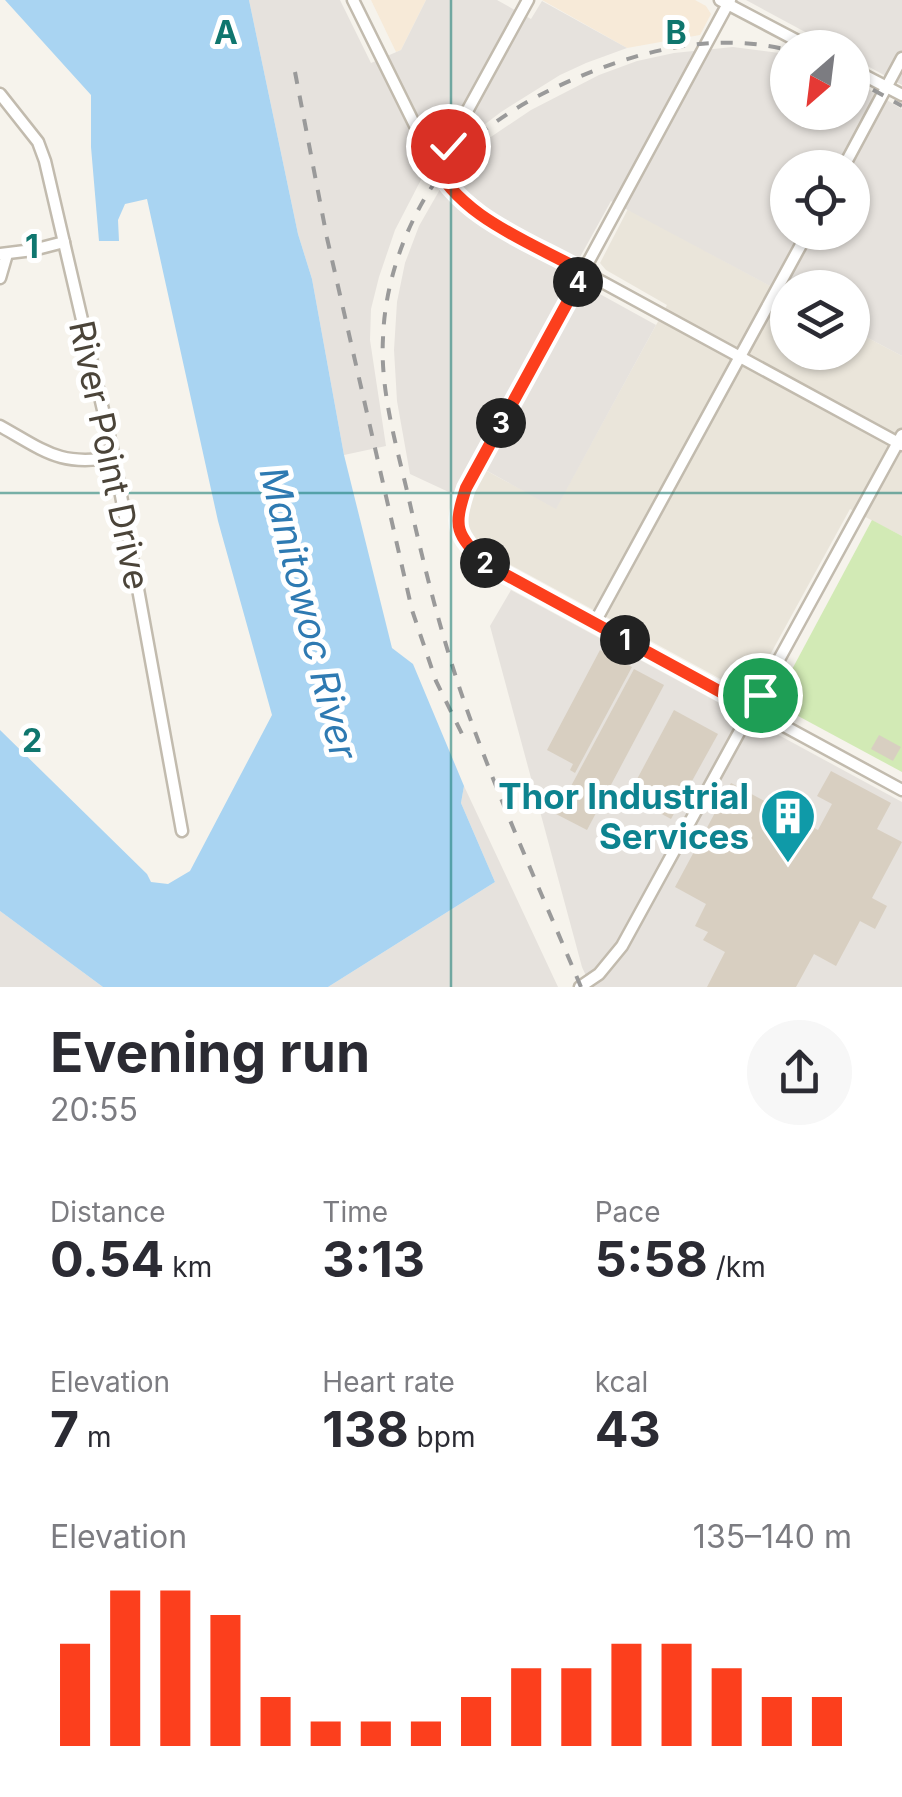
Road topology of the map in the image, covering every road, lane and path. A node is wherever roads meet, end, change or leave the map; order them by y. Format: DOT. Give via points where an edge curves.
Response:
graph roads {
  1 [pos="354,0"];
  2 [pos="528,0"];
  3 [pos="726,1"];
  4 [pos="778,30"];
  5 [pos="902,58"];
  6 [pos="870,79"];
  7 [pos="886,87"];
  8 [pos="0,94"];
  9 [pos="902,96"];
  10 [pos="853,150"];
  11 [pos="431,158"];
  12 [pos="64,242"];
  13 [pos="798,250"];
  14 [pos="4,254"];
  15 [pos="584,272"];
  16 [pos="0,278"];
  17 [pos="740,357"];
  18 [pos="0,426"];
  19 [pos="901,441"];
  20 [pos="114,457"];
  21 [pos="594,624"];
  22 [pos="752,709"];
  23 [pos="902,790"];
  24 [pos="182,831"];
  25 [pos="580,987"];
  1 -- 11 [label="street"];
  2 -- 11 [label="street" via="448,146"];
  3 -- 4 [label="street"];
  3 -- 15 [label="street"];
  5 -- 7 [label="street"];
  6 -- 7 [label="street"];
  7 -- 9 [label="street"];
  7 -- 10 [label="street"];
  8 -- 12 [label="street, River Point Drive" via="38,142"];
  11 -- 15 [label="street" via="460,198 490,222"];
  12 -- 14 [label="street"];
  12 -- 20 [label="street, River Point Drive"];
  13 -- 17 [label="street"];
  14 -- 16 [label="street"];
  15 -- 17 [label="street"];
  15 -- 21 [label="street" via="457,514 462,539 486,564"];
  17 -- 19 [label="street"];
  17 -- 21 [label="street"];
  18 -- 20 [label="street" via="54,456"];
  19 -- 22 [label="street"];
  20 -- 24 [label="street, River Point Drive"];
  21 -- 22 [label="street"];
  22 -- 23 [label="street"];
  22 -- 25 [label="street" via="622,946"];
}
